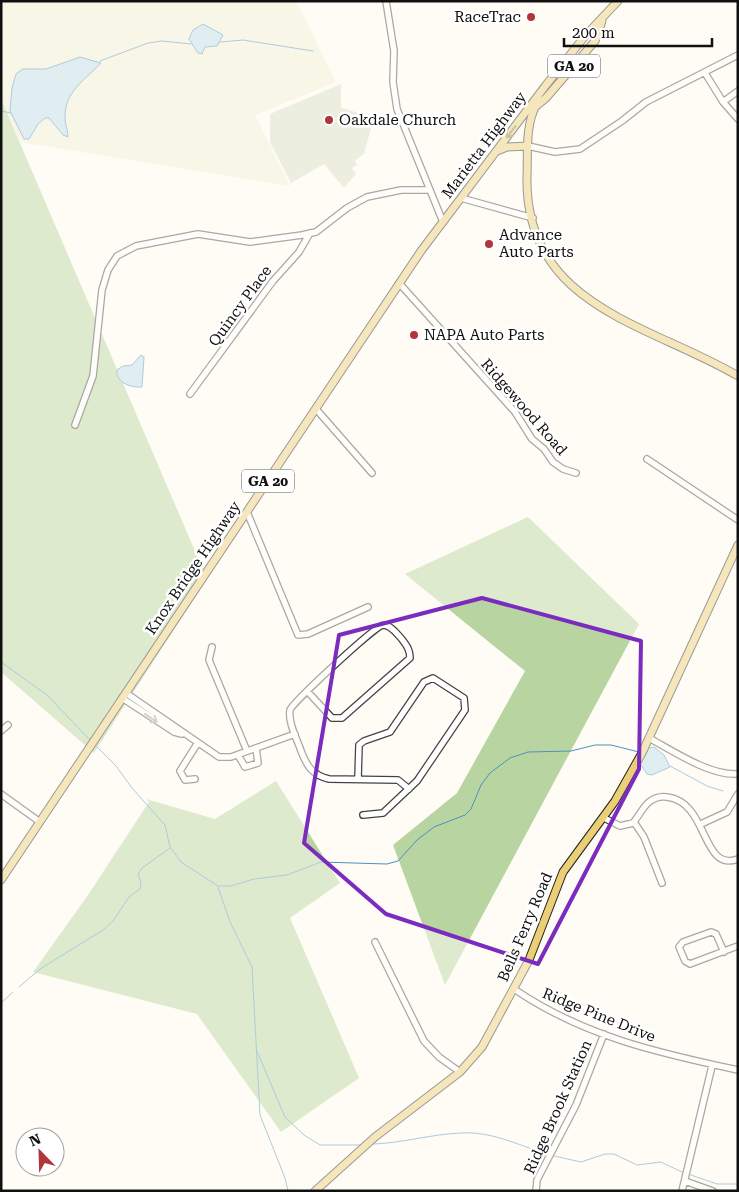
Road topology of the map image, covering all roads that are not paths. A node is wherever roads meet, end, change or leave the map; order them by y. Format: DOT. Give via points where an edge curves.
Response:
graph roads {
  1 [pos="386,1"];
  2 [pos="618,1"];
  3 [pos="603,18"];
  4 [pos="738,55"];
  5 [pos="705,73"];
  6 [pos="546,84"];
  7 [pos="738,91"];
  8 [pos="723,102"];
  9 [pos="535,107"];
  10 [pos="738,119"];
  11 [pos="528,146"];
  12 [pos="497,151"];
  13 [pos="429,190"];
  14 [pos="460,198"];
  15 [pos="532,218"];
  16 [pos="443,222"];
  17 [pos="310,233"];
  18 [pos="399,283"];
  19 [pos="738,376"];
  20 [pos="190,394"];
  21 [pos="316,409"];
  22 [pos="75,425"];
  23 [pos="647,459"];
  24 [pos="576,472"];
  25 [pos="372,473"];
  26 [pos="247,512"];
  27 [pos="738,520"];
  28 [pos="738,545"];
  29 [pos="368,608"];
  30 [pos="212,648"];
  31 [pos="307,690"];
  32 [pos="124,695"];
  33 [pos="8,725"];
  34 [pos="1,731"];
  35 [pos="295,734"];
  36 [pos="649,738"];
  37 [pos="197,744"];
  38 [pos="256,748"];
  39 [pos="247,752"];
  40 [pos="238,755"];
  41 [pos="738,774"];
  42 [pos="195,779"];
  43 [pos="358,779"];
  44 [pos="409,789"];
  45 [pos="1,794"];
  46 [pos="738,794"];
  47 [pos="363,814"];
  48 [pos="604,818"];
  49 [pos="40,822"];
  50 [pos="634,822"];
  51 [pos="700,824"];
  52 [pos="738,859"];
  53 [pos="1,880"];
  54 [pos="662,883"];
  55 [pos="375,942"];
  56 [pos="738,946"];
  57 [pos="724,952"];
  58 [pos="514,988"];
  59 [pos="604,1034"];
  60 [pos="712,1066"];
  61 [pos="738,1070"];
  62 [pos="460,1072"];
  63 [pos="685,1182"];
  64 [pos="315,1191"];
  65 [pos="536,1191"];
  66 [pos="682,1191"];
  67 [pos="713,1191"];
  1 -- 13 [label="street" via="393,43 397,109"];
  2 -- 3 [label="main road, Marietta Highway / GA 20"];
  3 -- 6 [label="main road, Marietta Highway / GA 20"];
  3 -- 9 [label="main road, Marietta Highway / GA 20" via="595,41"];
  4 -- 5 [label="street"];
  5 -- 8 [label="street"];
  5 -- 11 [label="street" via="646,102 580,149 555,152"];
  6 -- 9 [label="main road, Marietta Highway"];
  6 -- 12 [label="main road, Marietta Highway / GA 20, one-way"];
  7 -- 8 [label="street"];
  8 -- 10 [label="street"];
  9 -- 11 [label="main road, Marietta Highway"];
  11 -- 12 [label="main road"];
  11 -- 15 [label="main road, Marietta Highway" via="527,184"];
  12 -- 14 [label="main road, Marietta Highway / GA 20"];
  13 -- 16 [label="street"];
  13 -- 17 [label="street" via="401,190 367,198"];
  14 -- 15 [label="street"];
  14 -- 16 [label="main road, Marietta Highway / GA 20"];
  15 -- 19 [label="main road, Marietta Highway" via="550,260 564,279 586,299 628,324"];
  16 -- 18 [label="main road, Knox Bridge Highway / GA 20"];
  17 -- 20 [label="street, Quincy Place" via="299,252 272,281"];
  17 -- 22 [label="street" via="250,242 198,234 136,246 117,256 108,270 102,290 92,376"];
  18 -- 21 [label="main road, Knox Bridge Highway / GA 20"];
  18 -- 24 [label="street, Ridgewood Road" via="515,412 532,439 553,462"];
  21 -- 25 [label="street"];
  21 -- 26 [label="main road, Knox Bridge Highway / GA 20"];
  23 -- 27 [label="street"];
  26 -- 29 [label="street" via="298,635 308,634"];
  26 -- 32 [label="main road, Knox Bridge Highway / GA 20"];
  28 -- 36 [label="main road, Bells Ferry Road"];
  30 -- 39 [label="street" via="209,660"];
  31 -- 31 [label="street" via="378,627 392,628 409,648 410,658 342,718 332,718"];
  31 -- 35 [label="street" via="290,710"];
  32 -- 37 [label="street" via="174,732"];
  32 -- 49 [label="main road, Knox Bridge Highway / GA 20"];
  33 -- 34 [label="street"];
  35 -- 38 [label="street"];
  35 -- 43 [label="street" via="312,772 329,779"];
  36 -- 41 [label="street" via="708,768 728,775"];
  36 -- 48 [label="main road, Bells Ferry Road"];
  37 -- 40 [label="street" via="219,757"];
  37 -- 42 [label="street" via="180,771 185,780"];
  38 -- 39 [label="street"];
  38 -- 40 [label="street" via="259,759 250,767 245,767"];
  39 -- 40 [label="street"];
  43 -- 44 [label="street" via="398,780"];
  43 -- 44 [label="street" via="359,745 390,732 424,682 433,678 464,698 465,710"];
  44 -- 47 [label="street" via="383,813"];
  45 -- 49 [label="street"];
  46 -- 51 [label="street" via="727,812"];
  48 -- 50 [label="street" via="620,826"];
  48 -- 58 [label="main road, Bells Ferry Road" via="563,872"];
  49 -- 53 [label="main road, Knox Bridge Highway / GA 20"];
  50 -- 51 [label="street" via="648,802 663,797 687,806"];
  50 -- 54 [label="street" via="644,837"];
  51 -- 52 [label="street" via="717,857 724,861"];
  55 -- 62 [label="street" via="424,1042"];
  56 -- 57 [label="street"];
  57 -- 57 [label="street" via="690,964 685,961 679,947 682,942 711,932 716,934"];
  58 -- 59 [label="street, Ridge Pine Drive" via="550,1010"];
  58 -- 62 [label="main road, Bells Ferry Road" via="482,1047"];
  59 -- 60 [label="street, Ridge Pine Drive" via="640,1048"];
  59 -- 65 [label="street, Ridge Brook Station" via="576,1105 538,1180"];
  60 -- 61 [label="street, Ridge Pine Drive"];
  60 -- 63 [label="street"];
  62 -- 64 [label="main road, Bells Ferry Road" via="375,1138"];
  63 -- 66 [label="street"];
  63 -- 67 [label="street"];
}
